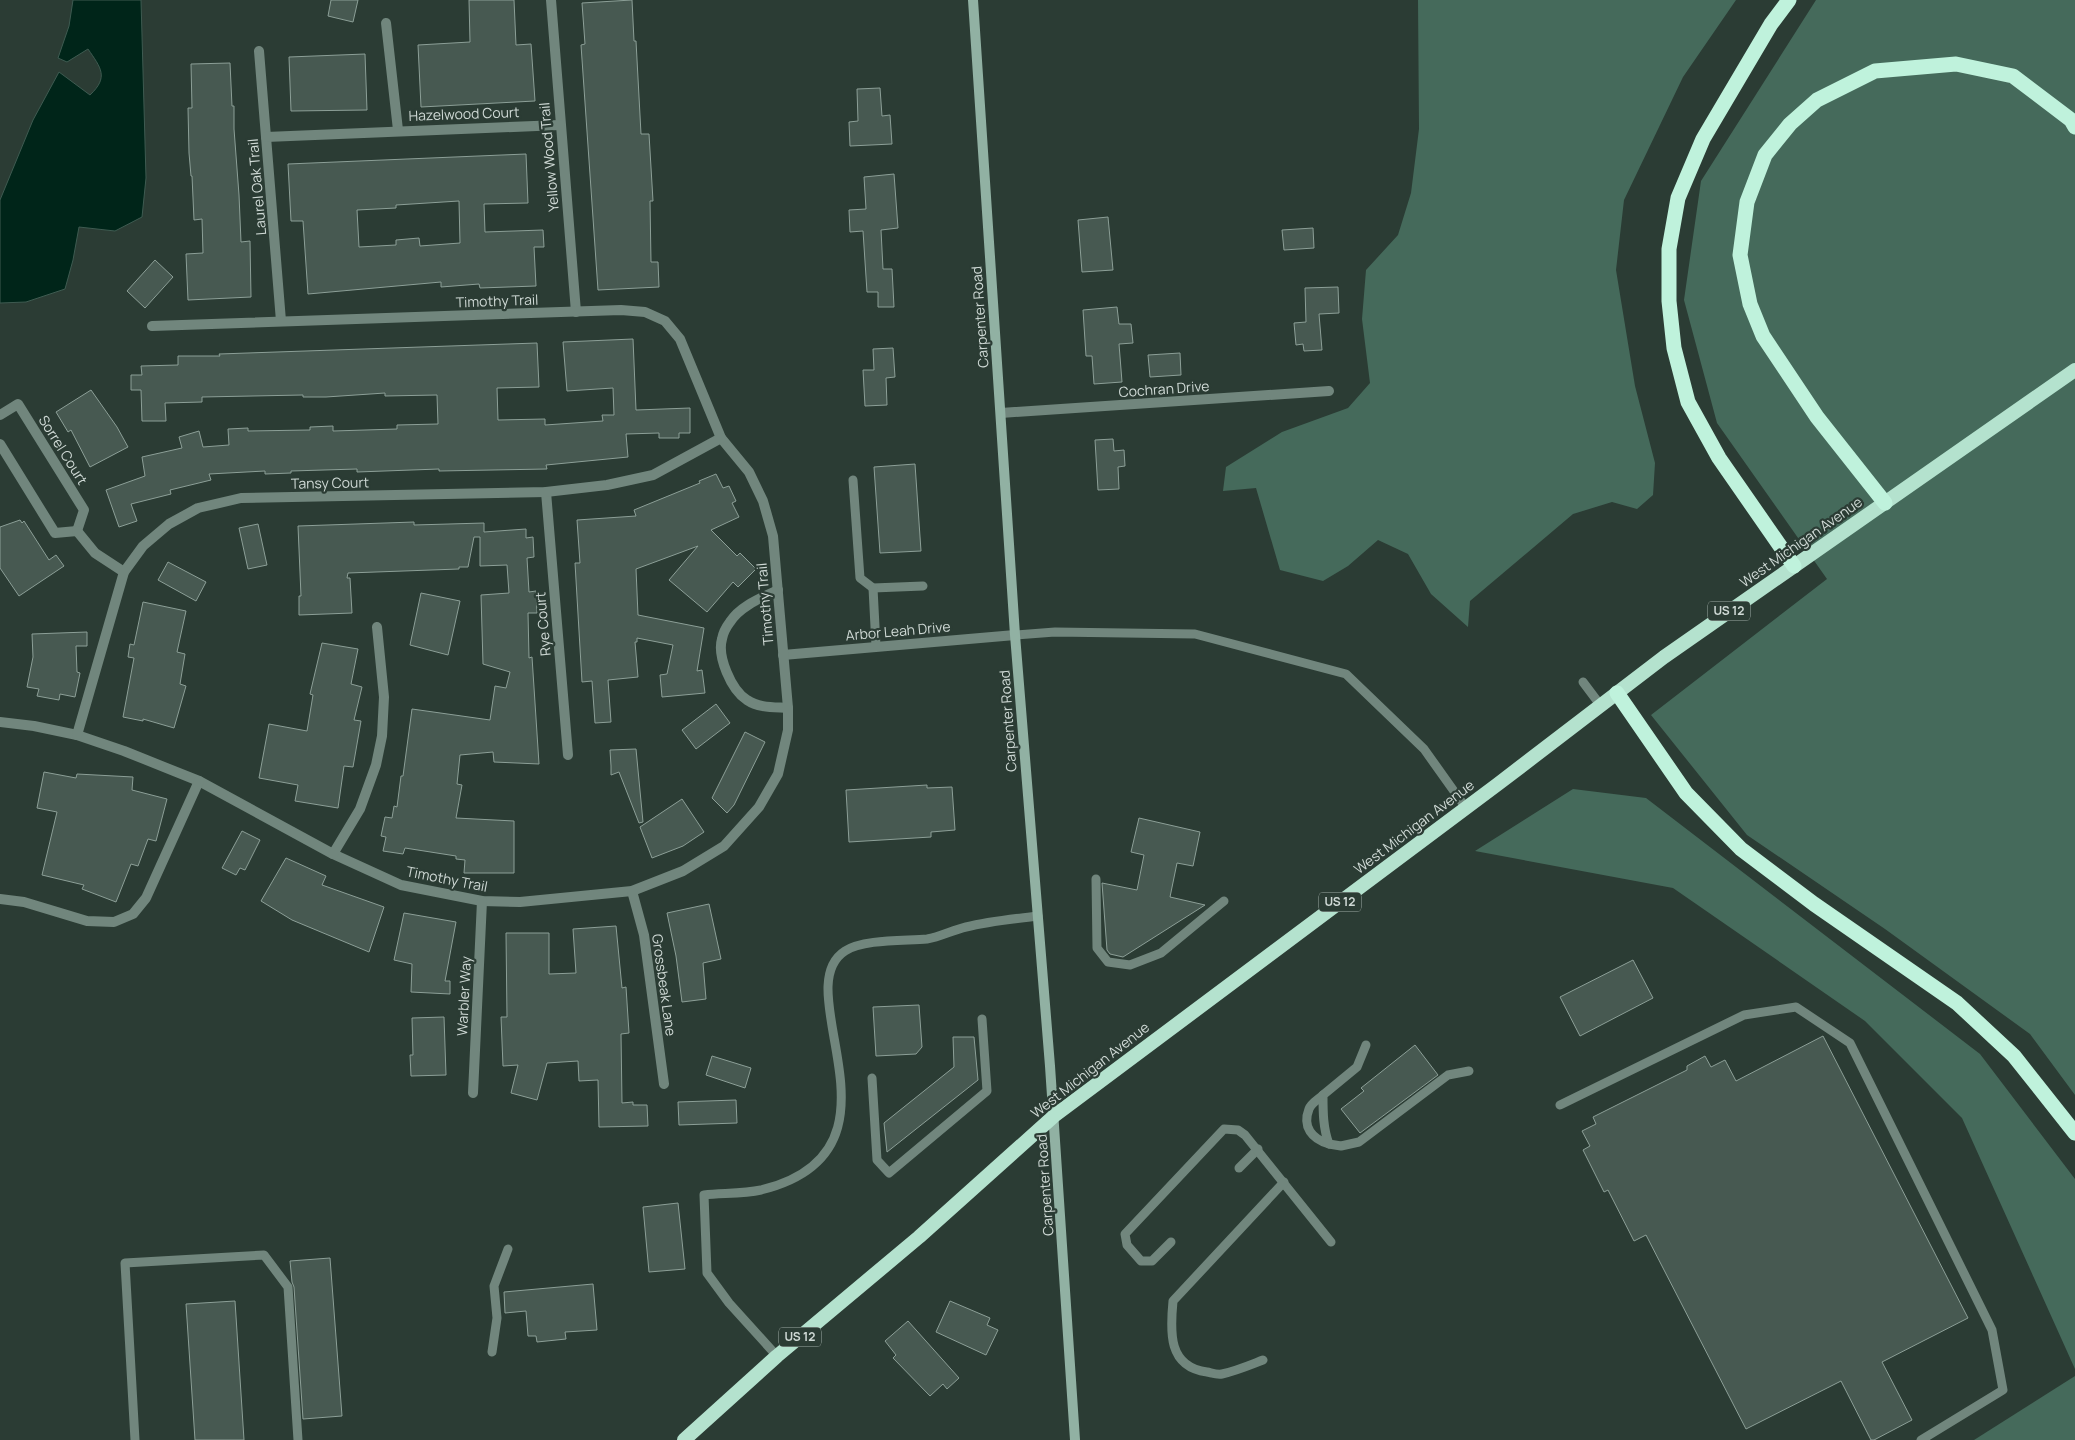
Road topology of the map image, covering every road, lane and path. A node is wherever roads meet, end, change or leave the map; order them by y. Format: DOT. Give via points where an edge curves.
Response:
graph roads {
  1 [pos="551,0"];
  2 [pos="973,0"];
  3 [pos="1789,0"];
  4 [pos="386,23"];
  5 [pos="259,51"];
  6 [pos="560,125"];
  7 [pos="2075,128"];
  8 [pos="398,130"];
  9 [pos="266,137"];
  10 [pos="576,312"];
  11 [pos="281,321"];
  12 [pos="152,326"];
  13 [pos="2075,370"];
  14 [pos="1329,391"];
  15 [pos="1001,413"];
  16 [pos="0,414"];
  17 [pos="721,438"];
  18 [pos="0,444"];
  19 [pos="853,480"];
  20 [pos="546,492"];
  21 [pos="1885,503"];
  22 [pos="76,531"];
  23 [pos="1794,566"];
  24 [pos="124,572"];
  25 [pos="923,586"];
  26 [pos="873,588"];
  27 [pos="778,590"];
  28 [pos="377,626"];
  29 [pos="1015,636"];
  30 [pos="876,646"];
  31 [pos="783,655"];
  32 [pos="1583,682"];
  33 [pos="1617,693"];
  34 [pos="1601,706"];
  35 [pos="788,708"];
  36 [pos="0,722"];
  37 [pos="76,735"];
  38 [pos="568,755"];
  39 [pos="199,782"];
  40 [pos="1466,808"];
  41 [pos="333,854"];
  42 [pos="1096,879"];
  43 [pos="632,891"];
  44 [pos="0,899"];
  45 [pos="482,901"];
  46 [pos="1224,901"];
  47 [pos="1038,916"];
  48 [pos="982,1019"];
  49 [pos="1366,1045"];
  50 [pos="1469,1071"];
  51 [pos="872,1078"];
  52 [pos="664,1084"];
  53 [pos="473,1093"];
  54 [pos="1323,1095"];
  55 [pos="1560,1104"];
  56 [pos="1054,1116"];
  57 [pos="2075,1133"];
  58 [pos="1329,1144"];
  59 [pos="1258,1149"];
  60 [pos="1239,1168"];
  61 [pos="1284,1182"];
  62 [pos="1171,1242"];
  63 [pos="1331,1242"];
  64 [pos="508,1249"];
  65 [pos="492,1352"];
  66 [pos="777,1356"];
  67 [pos="1264,1360"];
  68 [pos="135,1440"];
  69 [pos="298,1440"];
  70 [pos="684,1440"];
  71 [pos="1075,1440"];
  72 [pos="1921,1440"];
  1 -- 6 [label="street, Yellow Wood Trail"];
  2 -- 15 [label="main road, Carpenter Road"];
  3 -- 23 [label="highway" via="1771,24 1703,139 1678,198 1669,250 1669,301 1674,348 1688,402 1719,458"];
  4 -- 8 [label="street, Hazelwood Court"];
  5 -- 9 [label="street, Laurel Oak Trail"];
  6 -- 8 [label="street, Hazelwood Court"];
  6 -- 10 [label="street, Yellow Wood Trail"];
  7 -- 21 [label="highway" via="2071,120 2013,76 1956,64 1875,72 1817,100 1790,124 1765,155 1747,202 1740,255 1750,304 1763,336 1817,417"];
  8 -- 9 [label="street, Hazelwood Court"];
  9 -- 11 [label="street, Laurel Oak Trail"];
  10 -- 11 [label="street, Timothy Trail"];
  10 -- 17 [label="street, Timothy Trail" via="645,312 665,321 680,339"];
  11 -- 12 [label="street, Timothy Trail"];
  13 -- 21 [label="highway, West Michigan Avenue / US 12"];
  14 -- 15 [label="street, Cochran Drive"];
  15 -- 29 [label="main road, Carpenter Road"];
  16 -- 22 [label="street, Sorrel Court" via="18,404 84,510"];
  17 -- 20 [label="street, Tansy Court" via="652,475 607,485"];
  17 -- 27 [label="street, Timothy Trail" via="749,472 763,501 773,536"];
  18 -- 22 [label="street" via="56,533"];
  19 -- 26 [label="lane" via="860,578"];
  20 -- 24 [label="street, Tansy Court" via="240,498 198,508 169,524 143,546"];
  20 -- 38 [label="street, Rye Court"];
  21 -- 23 [label="highway, West Michigan Avenue / US 12"];
  22 -- 24 [label="street" via="95,553"];
  23 -- 33 [label="highway, West Michigan Avenue / US 12"];
  24 -- 37 [label="street, Tansy Court"];
  25 -- 26 [label="lane"];
  26 -- 30 [label="lane"];
  27 -- 31 [label="street, Timothy Trail"];
  27 -- 35 [label="street" via="748,605 731,620 721,640 722,661 731,683 745,700 760,706"];
  28 -- 41 [label="street" via="384,697 382,736 376,765 360,809"];
  29 -- 30 [label="street, Arbor Leah Drive"];
  29 -- 40 [label="lane" via="1055,632 1195,634 1346,674 1424,749"];
  29 -- 47 [label="main road, Carpenter Road"];
  30 -- 31 [label="street, Arbor Leah Drive"];
  31 -- 35 [label="street, Timothy Trail"];
  32 -- 34 [label="lane"];
  33 -- 34 [label="highway, West Michigan Avenue / US 12"];
  33 -- 57 [label="highway" via="1686,793 1741,849 1814,904 1958,1003 2014,1056"];
  34 -- 40 [label="highway, West Michigan Avenue / US 12"];
  35 -- 43 [label="street, Timothy Trail" via="788,730 778,774 759,807 724,846 683,870"];
  36 -- 37 [label="street, Timothy Trail"];
  37 -- 39 [label="street, Timothy Trail"];
  39 -- 41 [label="street, Timothy Trail"];
  39 -- 44 [label="street" via="146,898 133,914 114,922 87,921 24,902"];
  40 -- 56 [label="highway, West Michigan Avenue / US 12"];
  41 -- 45 [label="street, Timothy Trail" via="401,885"];
  42 -- 46 [label="lane" via="1097,948 1108,962 1130,965 1161,953"];
  43 -- 45 [label="street, Timothy Trail" via="520,902"];
  43 -- 52 [label="street, Grossbeak Lane" via="644,935"];
  45 -- 53 [label="street, Warbler Way"];
  47 -- 56 [label="main road, Carpenter Road"];
  47 -- 66 [label="lane" via="966,927 929,939 860,946 844,951 832,964 826,984 842,1100 837,1127 827,1152 809,1171 785,1182 759,1191 704,1195 707,1274"];
  48 -- 51 [label="lane" via="987,1091 889,1173 877,1160"];
  49 -- 54 [label="lane" via="1357,1067"];
  50 -- 58 [label="lane" via="1448,1075 1359,1142 1341,1146"];
  54 -- 58 [label="lane" via="1323,1118"];
  54 -- 58 [label="lane" via="1309,1107 1307,1121 1309,1132 1318,1141"];
  55 -- 72 [label="lane" via="1744,1015 1796,1007 1850,1044 1992,1330 2003,1390"];
  56 -- 66 [label="highway, West Michigan Avenue / US 12" via="919,1237"];
  56 -- 71 [label="main road, Carpenter Road"];
  59 -- 60 [label="lane"];
  59 -- 61 [label="lane"];
  59 -- 62 [label="lane" via="1246,1134 1224,1129 1125,1234 1127,1245 1141,1261 1152,1261"];
  61 -- 63 [label="lane"];
  61 -- 67 [label="lane" via="1173,1301 1170,1326 1175,1351 1186,1366 1199,1371 1220,1374"];
  64 -- 65 [label="lane" via="494,1286 496,1318"];
  66 -- 70 [label="highway, West Michigan Avenue / US 12"];
  68 -- 69 [label="lane" via="124,1263 264,1256 288,1287"];
}
